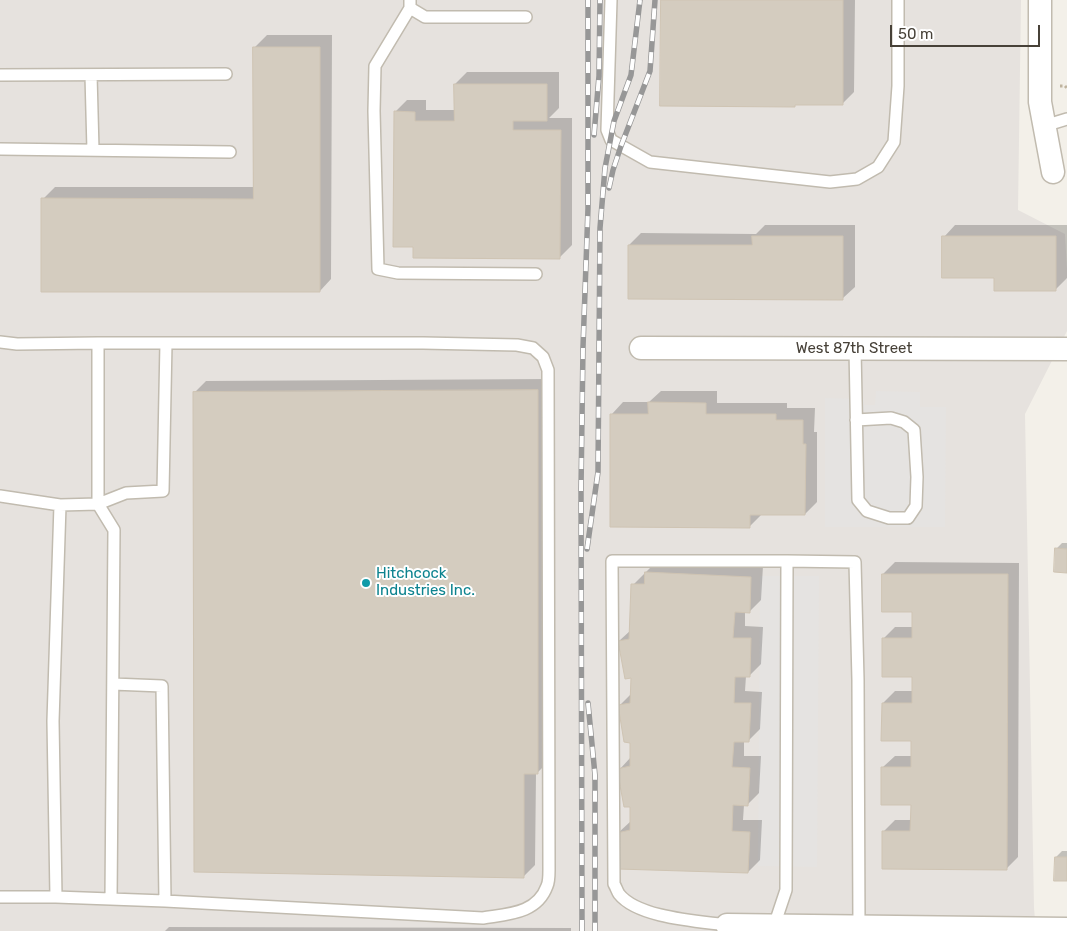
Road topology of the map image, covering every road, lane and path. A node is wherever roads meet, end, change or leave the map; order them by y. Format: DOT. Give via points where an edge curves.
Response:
graph roads {
  1 [pos="611,0"];
  2 [pos="898,0"];
  3 [pos="1040,0"];
  4 [pos="410,4"];
  5 [pos="526,17"];
  6 [pos="91,74"];
  7 [pos="226,74"];
  8 [pos="0,75"];
  9 [pos="1067,119"];
  10 [pos="1044,126"];
  11 [pos="0,149"];
  12 [pos="93,150"];
  13 [pos="230,152"];
  14 [pos="1053,172"];
  15 [pos="536,274"];
  16 [pos="0,342"];
  17 [pos="98,343"];
  18 [pos="166,343"];
  19 [pos="641,348"];
  20 [pos="855,349"];
  21 [pos="1067,350"];
  22 [pos="856,420"];
  23 [pos="0,496"];
  24 [pos="98,504"];
  25 [pos="60,505"];
  26 [pos="787,561"];
  27 [pos="112,684"];
  28 [pos="0,897"];
  29 [pos="56,897"];
  30 [pos="111,899"];
  31 [pos="165,901"];
  32 [pos="774,926"];
  33 [pos="726,928"];
  34 [pos="1067,928"];
  35 [pos="859,929"];
  1 -- 2 [label="lane" via="607,130 610,140 650,162 830,182 857,179 878,166 894,142"];
  3 -- 10 [label="street" via="1040,102"];
  4 -- 5 [label="lane" via="425,17"];
  4 -- 15 [label="lane" via="376,66 378,269 398,273"];
  6 -- 7 [label="lane"];
  6 -- 8 [label="lane"];
  6 -- 12 [label="lane"];
  9 -- 10 [label="lane"];
  10 -- 14 [label="street"];
  11 -- 12 [label="lane"];
  12 -- 13 [label="lane"];
  16 -- 17 [label="lane"];
  17 -- 18 [label="lane"];
  17 -- 24 [label="lane"];
  18 -- 24 [label="lane" via="163,491 126,493"];
  18 -- 31 [label="lane" via="517,345 532,348 543,357 548,370 549,870 548,885 538,902 518,912 482,918"];
  19 -- 20 [label="street, West 87th Street"];
  20 -- 21 [label="street, West 87th Street"];
  20 -- 22 [label="lane"];
  22 -- 22 [label="lane" via="858,500 867,511 889,518 908,518 916,506 914,430 891,418"];
  23 -- 25 [label="lane"];
  24 -- 25 [label="lane"];
  24 -- 27 [label="lane" via="114,530"];
  25 -- 29 [label="lane" via="53,721"];
  26 -- 32 [label="lane" via="786,890"];
  26 -- 33 [label="lane" via="612,561 614,884 618,893 641,909"];
  26 -- 35 [label="lane" via="855,562"];
  27 -- 30 [label="lane"];
  27 -- 31 [label="lane" via="162,686"];
  28 -- 29 [label="lane"];
  29 -- 30 [label="lane"];
  30 -- 31 [label="lane"];
  32 -- 33 [label="street"];
  32 -- 35 [label="street"];
  34 -- 35 [label="street"];
}
